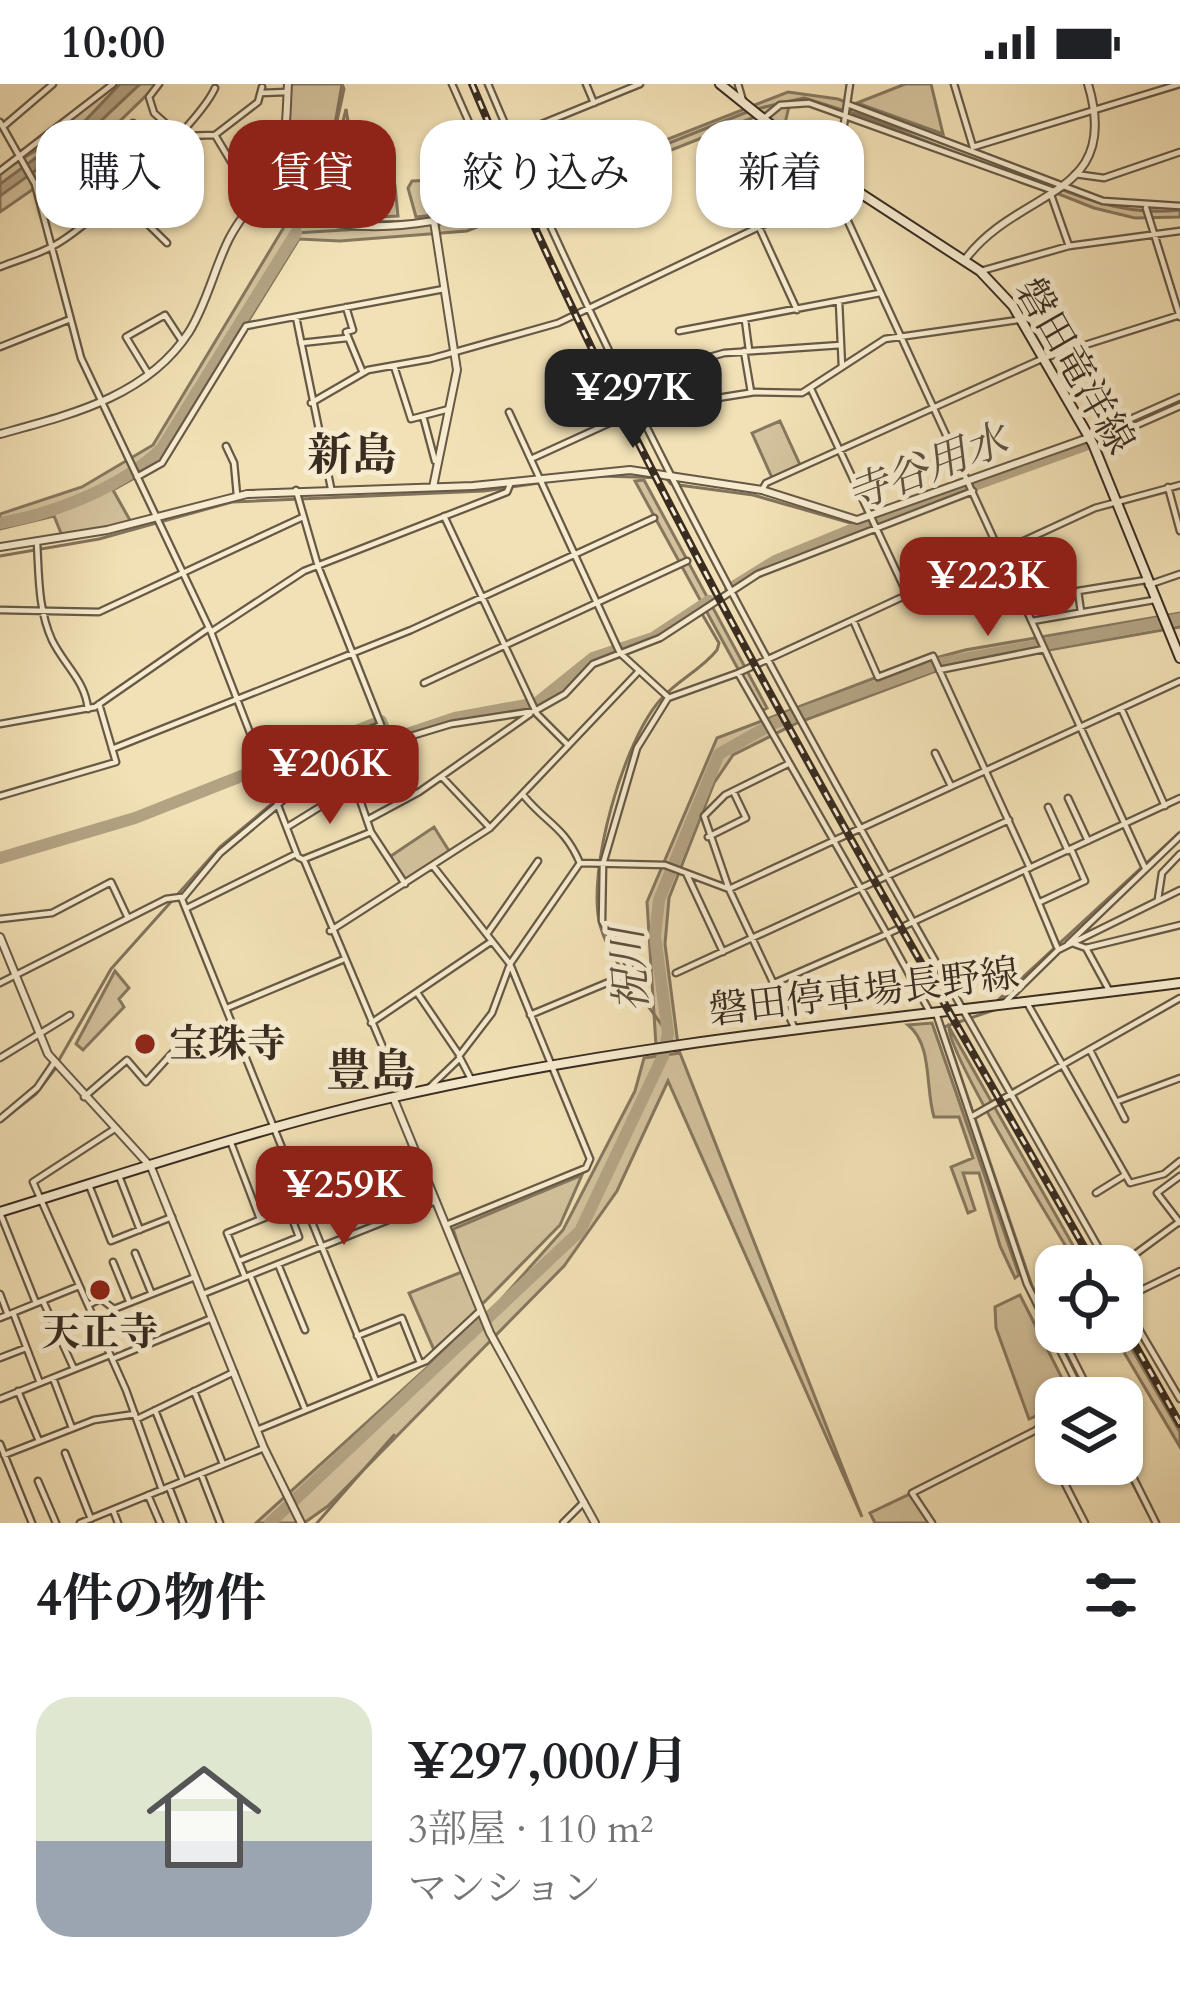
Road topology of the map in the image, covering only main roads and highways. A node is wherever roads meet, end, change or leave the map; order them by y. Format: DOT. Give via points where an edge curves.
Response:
graph roads {
  1 [pos="720,84"];
  2 [pos="1180,658"];
  3 [pos="1180,983"];
  4 [pos="0,1212"];
  1 -- 2 [label="main road, 磐田竜洋線" via="836,178 980,272 1022,320 1088,437"];
  3 -- 4 [label="main road, 磐田停車場長野線" via="795,1029 472,1081"];
}
